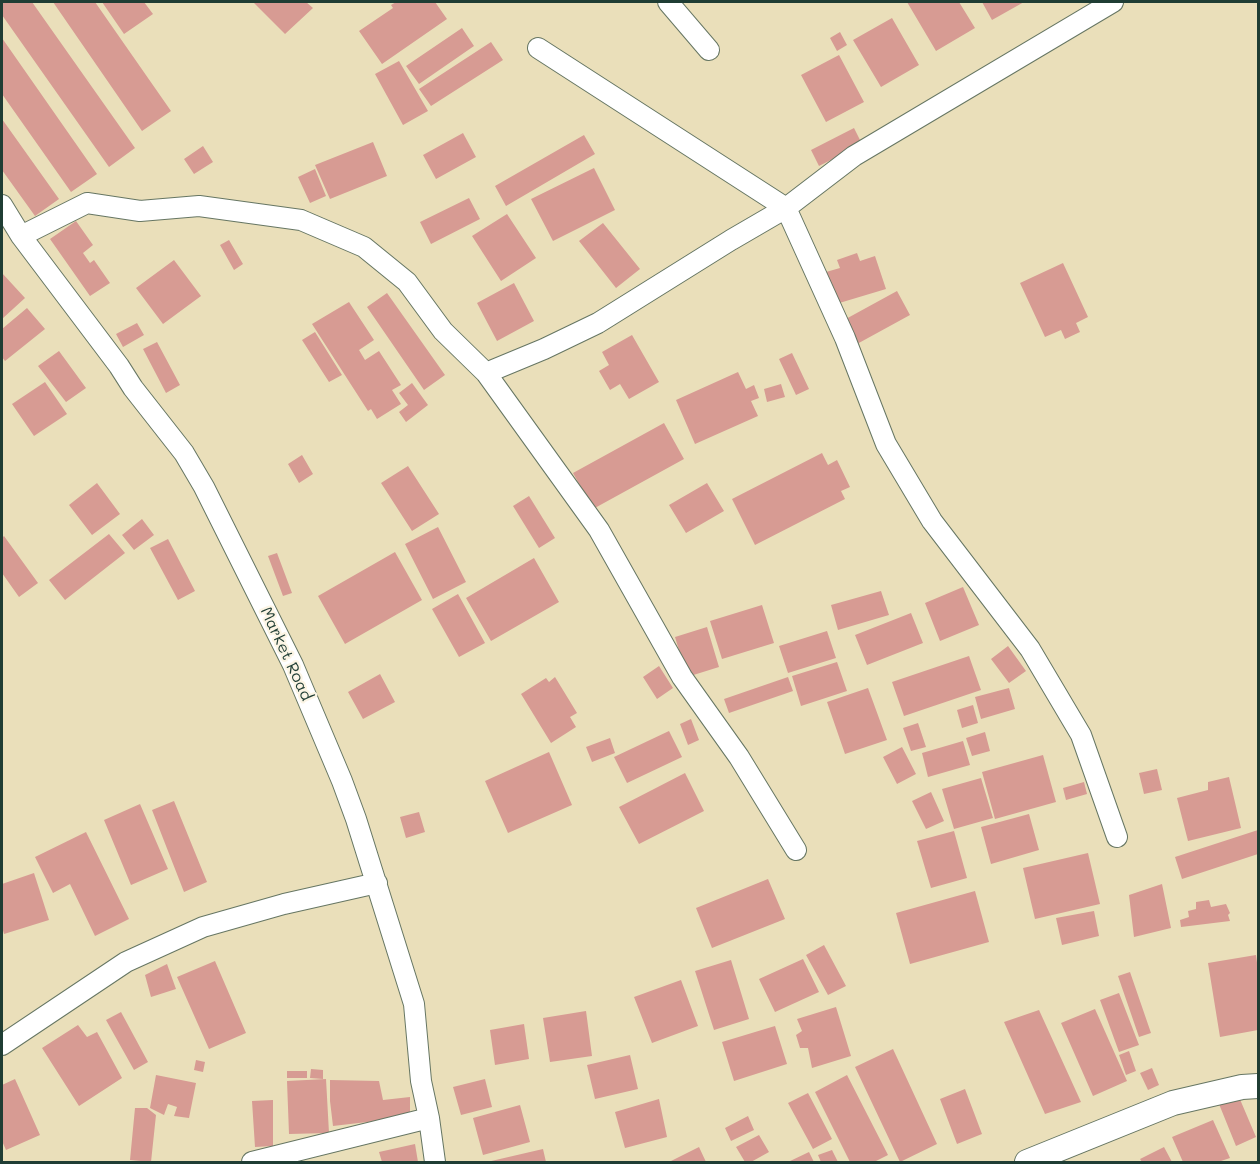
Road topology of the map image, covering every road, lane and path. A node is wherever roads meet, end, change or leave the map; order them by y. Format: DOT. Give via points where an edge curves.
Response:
graph roads {
  1 [pos="668,2"];
  2 [pos="1100,5"];
  3 [pos="538,48"];
  4 [pos="709,50"];
  5 [pos="2,205"];
  6 [pos="786,208"];
  7 [pos="21,236"];
  8 [pos="486,374"];
  9 [pos="1117,837"];
  10 [pos="796,850"];
  11 [pos="377,883"];
  12 [pos="2,1045"];
  13 [pos="1258,1086"];
  14 [pos="429,1118"];
  15 [pos="252,1162"];
  16 [pos="435,1162"];
  17 [pos="1027,1162"];
  1 -- 4 [label="street"];
  2 -- 6 [label="street" via="854,156"];
  3 -- 6 [label="street"];
  5 -- 7 [label="street, Market Road"];
  6 -- 8 [label="street" via="598,323"];
  6 -- 9 [label="street" via="845,338 886,444 932,521 1030,649 1081,735"];
  7 -- 8 [label="street" via="87,203 140,211 199,206 301,220 364,247 407,282 443,331"];
  7 -- 11 [label="street, Market Road" via="184,453 204,487 293,664 342,781"];
  8 -- 10 [label="street" via="598,530 682,676 739,757"];
  11 -- 12 [label="street" via="203,927 126,963"];
  11 -- 14 [label="street, Market Road" via="414,1004 421,1081"];
  13 -- 17 [label="street" via="1173,1103"];
  14 -- 15 [label="street"];
  14 -- 16 [label="street, Market Road"];
}
